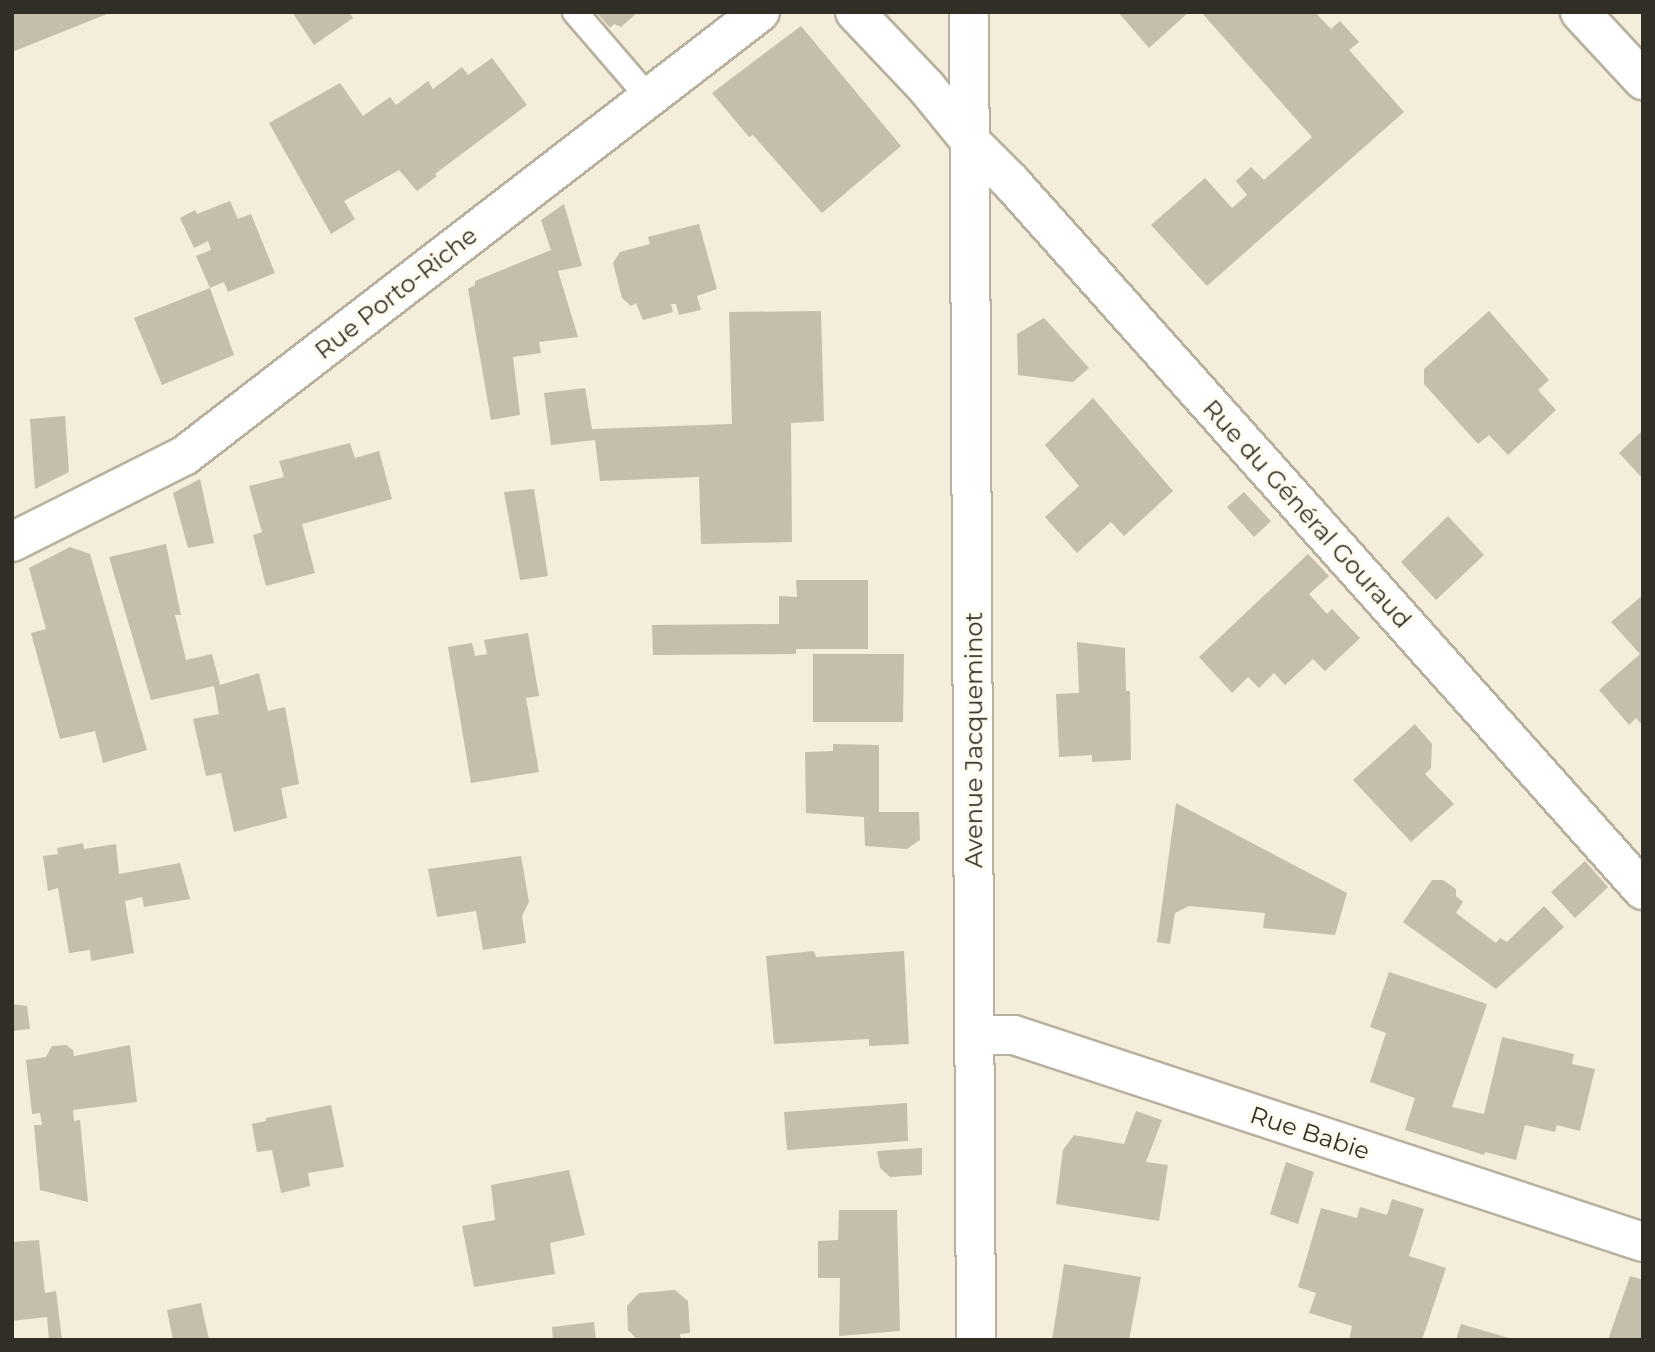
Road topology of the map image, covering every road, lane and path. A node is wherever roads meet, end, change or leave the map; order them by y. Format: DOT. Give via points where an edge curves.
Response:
graph roads {
  1 [pos="575,12"];
  2 [pos="760,12"];
  3 [pos="855,12"];
  4 [pos="969,12"];
  5 [pos="1580,12"];
  6 [pos="1643,80"];
  7 [pos="649,98"];
  8 [pos="970,141"];
  9 [pos="12,542"];
  10 [pos="1643,890"];
  11 [pos="976,1035"];
  12 [pos="1643,1242"];
  13 [pos="976,1340"];
  1 -- 7 [label="lane"];
  2 -- 7 [label="street, Rue Porto-Riche"];
  3 -- 8 [label="street"];
  4 -- 8 [label="street, Avenue Jacqueminot"];
  5 -- 6 [label="street"];
  7 -- 9 [label="street, Rue Porto-Riche" via="184,456"];
  8 -- 10 [label="street, Rue du Général Gouraud" via="1011,181"];
  8 -- 11 [label="street, Avenue Jacqueminot"];
  11 -- 12 [label="street, Rue Babie" via="1014,1035"];
  11 -- 13 [label="street, Avenue Jacqueminot"];
}
